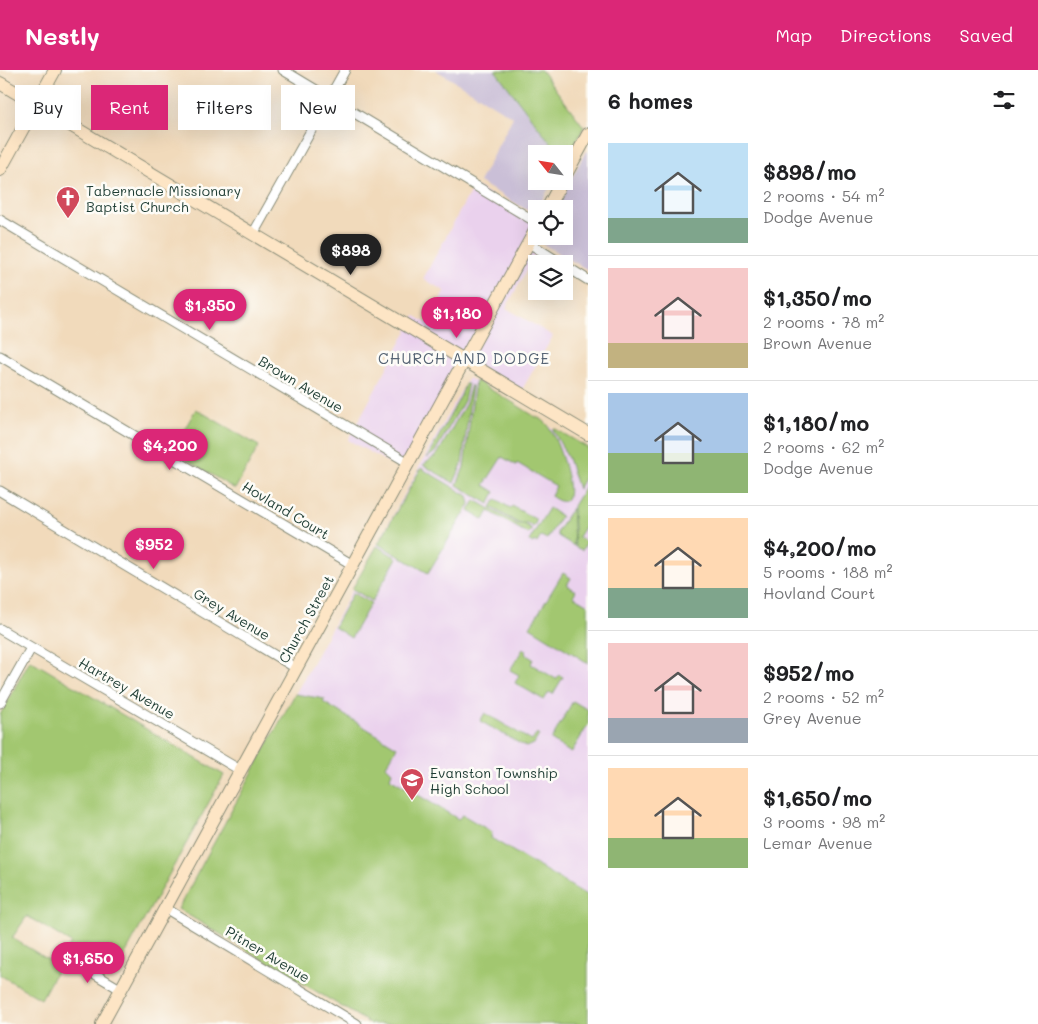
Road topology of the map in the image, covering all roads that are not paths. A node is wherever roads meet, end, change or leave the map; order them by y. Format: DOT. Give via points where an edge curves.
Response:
graph roads {
  1 [pos="54,70"];
  2 [pos="283,70"];
  3 [pos="345,70"];
  4 [pos="0,83"];
  5 [pos="46,85"];
  6 [pos="308,85"];
  7 [pos="337,85"];
  8 [pos="15,92"];
  9 [pos="355,113"];
  10 [pos="22,130"];
  11 [pos="79,130"];
  12 [pos="312,130"];
  13 [pos="588,134"];
  14 [pos="573,162"];
  15 [pos="0,170"];
  16 [pos="528,217"];
  17 [pos="0,220"];
  18 [pos="253,234"];
  19 [pos="528,245"];
  20 [pos="532,245"];
  21 [pos="548,255"];
  22 [pos="573,270"];
  23 [pos="588,280"];
  24 [pos="0,356"];
  25 [pos="465,360"];
  26 [pos="588,434"];
  27 [pos="409,463"];
  28 [pos="0,492"];
  29 [pos="352,565"];
  30 [pos="0,629"];
  31 [pos="31,648"];
  32 [pos="296,668"];
  33 [pos="0,703"];
  34 [pos="240,770"];
  35 [pos="165,908"];
  36 [pos="68,958"];
  37 [pos="120,989"];
  38 [pos="102,1024"];
  39 [pos="357,1024"];
  1 -- 5 [label="street"];
  2 -- 6 [label="street"];
  3 -- 7 [label="street"];
  4 -- 8 [label="street"];
  9 -- 16 [label="street"];
  10 -- 15 [label="street"];
  11 -- 18 [label="street"];
  12 -- 18 [label="street"];
  13 -- 14 [label="street"];
  17 -- 27 [label="street, Brown Avenue"];
  18 -- 25 [label="street"];
  19 -- 25 [label="street, Church Street"];
  20 -- 21 [label="street"];
  22 -- 23 [label="street"];
  24 -- 29 [label="street, Hovland Court"];
  25 -- 26 [label="street"];
  25 -- 27 [label="street, Church Street"];
  27 -- 29 [label="street, Church Street"];
  28 -- 32 [label="street, Grey Avenue"];
  29 -- 32 [label="street, Church Street"];
  30 -- 31 [label="street, Hartrey Avenue"];
  31 -- 33 [label="street"];
  31 -- 34 [label="street, Hartrey Avenue"];
  32 -- 34 [label="street, Church Street"];
  34 -- 35 [label="street, Church Street"];
  35 -- 37 [label="street, Church Street"];
  35 -- 39 [label="street, Pitner Avenue"];
  36 -- 37 [label="street"];
  37 -- 38 [label="street, Church Street"];
}
